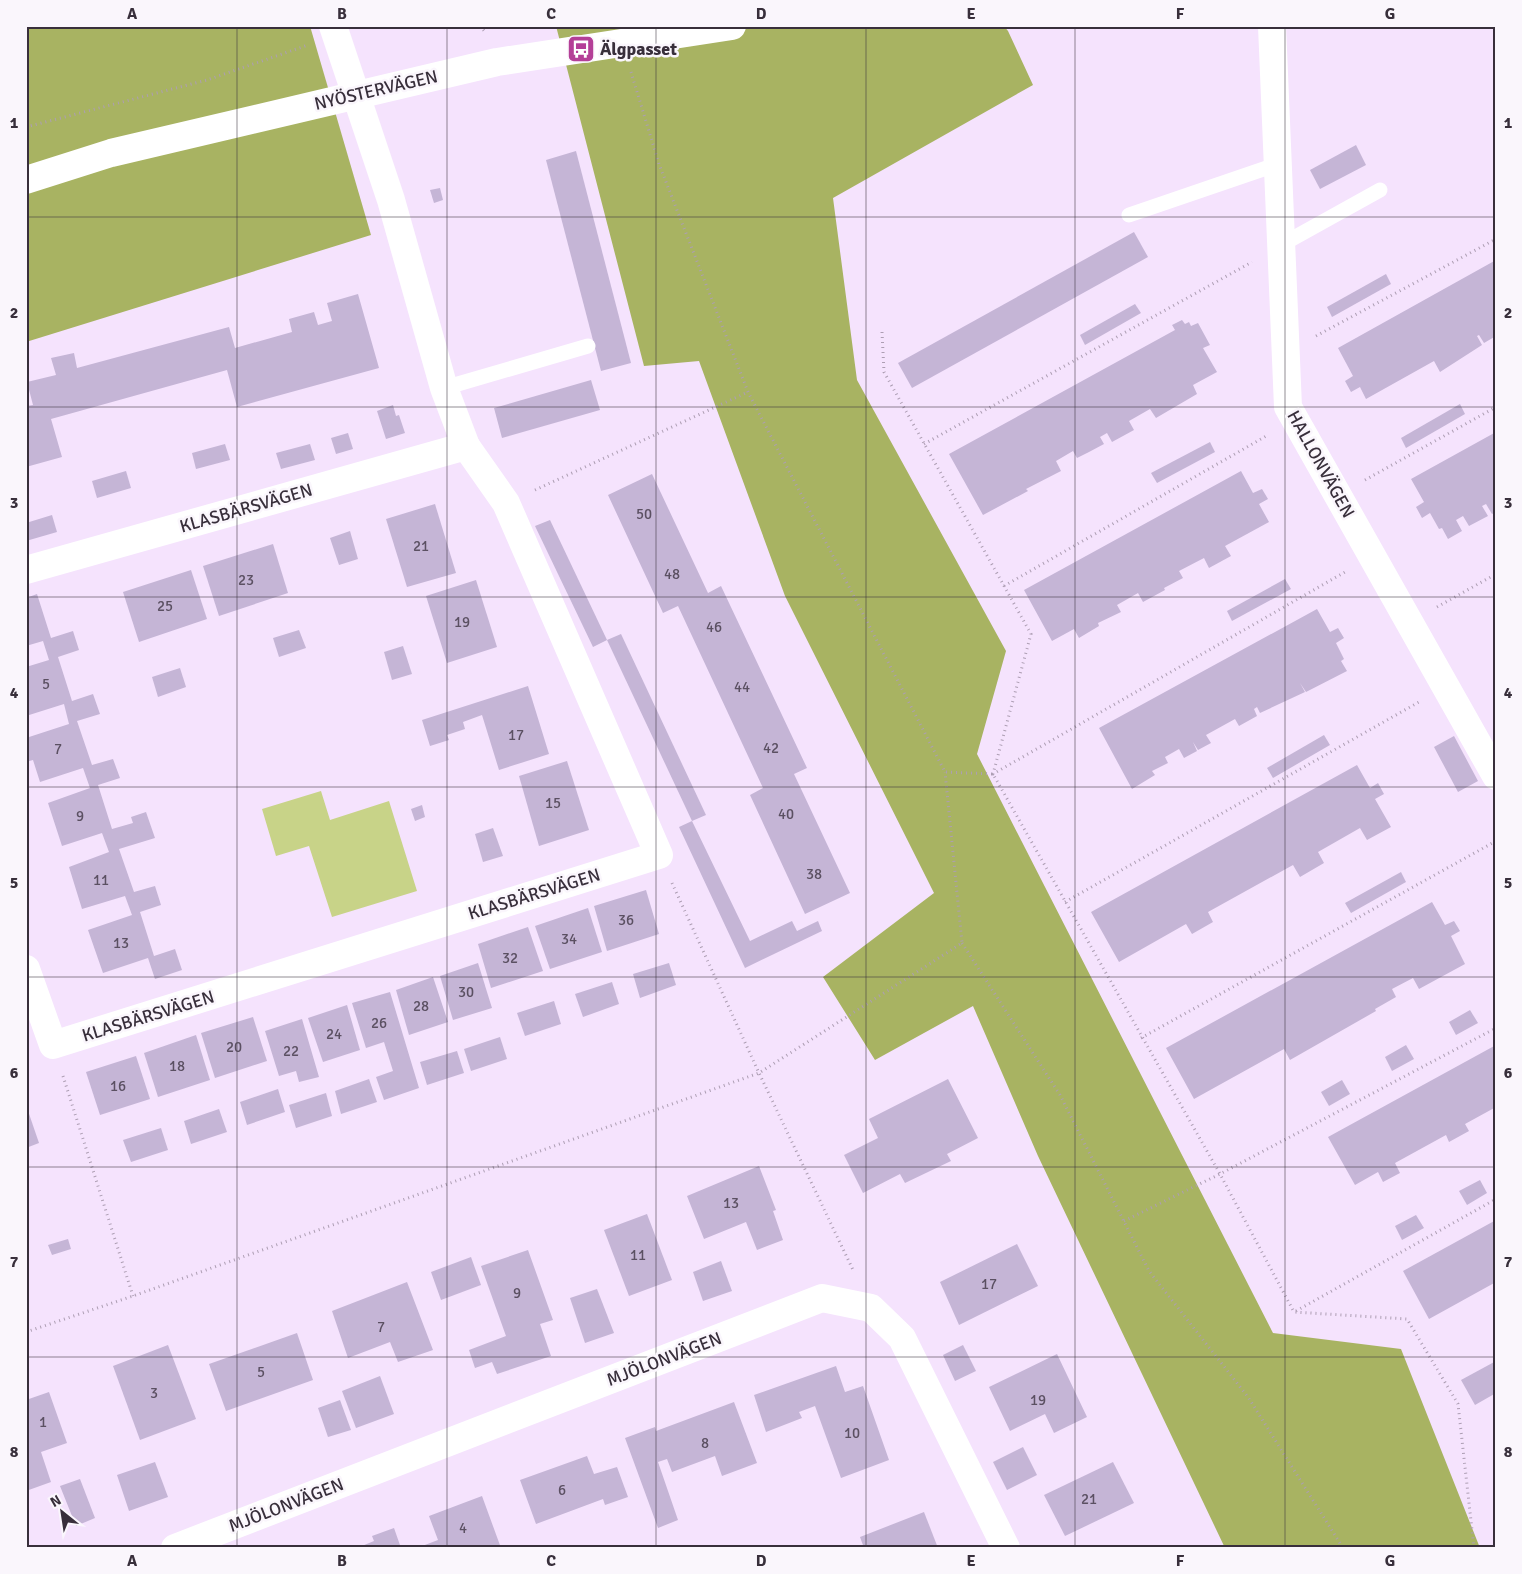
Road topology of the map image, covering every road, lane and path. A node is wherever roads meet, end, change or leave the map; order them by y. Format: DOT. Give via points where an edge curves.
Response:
graph roads {
  1 [pos="480,26"];
  2 [pos="732,26"];
  3 [pos="1272,26"];
  4 [pos="335,31"];
  5 [pos="486,33"];
  6 [pos="623,44"];
  7 [pos="357,94"];
  8 [pos="26,127"];
  9 [pos="1278,164"];
  10 [pos="26,180"];
  11 [pos="1380,190"];
  12 [pos="1129,215"];
  13 [pos="1496,239"];
  14 [pos="1281,245"];
  15 [pos="882,332"];
  16 [pos="588,346"];
  17 [pos="1286,352"];
  18 [pos="444,388"];
  19 [pos="748,392"];
  20 [pos="1496,407"];
  21 [pos="1295,420"];
  22 [pos="924,444"];
  23 [pos="466,446"];
  24 [pos="1338,495"];
  25 [pos="506,503"];
  26 [pos="1372,556"];
  27 [pos="26,570"];
  28 [pos="1496,574"];
  29 [pos="1004,586"];
  30 [pos="1410,623"];
  31 [pos="1446,687"];
  32 [pos="945,772"];
  33 [pos="993,774"];
  34 [pos="1496,776"];
  35 [pos="1496,842"];
  36 [pos="659,855"];
  37 [pos="1065,902"];
  38 [pos="962,944"];
  39 [pos="26,969"];
  40 [pos="1496,1028"];
  41 [pos="1141,1038"];
  42 [pos="53,1045"];
  43 [pos="759,1072"];
  44 [pos="1220,1174"];
  45 [pos="1496,1199"];
  46 [pos="1124,1221"];
  47 [pos="133,1296"];
  48 [pos="871,1308"];
  49 [pos="1294,1312"];
  50 [pos="26,1332"];
  51 [pos="202,1543"];
  52 [pos="175,1548"];
  53 [pos="1006,1548"];
  54 [pos="1343,1548"];
  55 [pos="1474,1548"];
  1 -- 5 [label="path"];
  2 -- 6 [label="street, NYÖSTERVÄGEN"];
  3 -- 9 [label="street, HALLONVÄGEN"];
  4 -- 7 [label="street"];
  4 -- 8 [label="path" via="207,80"];
  6 -- 7 [label="street, NYÖSTERVÄGEN" via="497,62"];
  6 -- 19 [label="path" via="659,164"];
  7 -- 10 [label="street, NYÖSTERVÄGEN" via="111,153"];
  7 -- 18 [label="street" via="391,200"];
  9 -- 12 [label="lane"];
  9 -- 14 [label="street, HALLONVÄGEN"];
  11 -- 14 [label="lane"];
  13 -- 17 [label="path"];
  14 -- 17 [label="street, HALLONVÄGEN"];
  14 -- 22 [label="path"];
  15 -- 22 [label="path" via="884,372"];
  16 -- 18 [label="lane"];
  17 -- 21 [label="street, HALLONVÄGEN" via="1288,407"];
  18 -- 23 [label="street"];
  19 -- 25 [label="path"];
  19 -- 32 [label="path"];
  20 -- 24 [label="path"];
  21 -- 24 [label="street, HALLONVÄGEN"];
  21 -- 29 [label="path"];
  22 -- 29 [label="path"];
  23 -- 25 [label="street"];
  23 -- 27 [label="street, KLASBÄRSVÄGEN"];
  24 -- 26 [label="street, HALLONVÄGEN"];
  25 -- 36 [label="street"];
  26 -- 30 [label="street, HALLONVÄGEN"];
  26 -- 33 [label="path"];
  28 -- 30 [label="path"];
  29 -- 33 [label="path" via="1030,634"];
  30 -- 31 [label="street, HALLONVÄGEN"];
  31 -- 34 [label="street, HALLONVÄGEN"];
  31 -- 37 [label="path"];
  32 -- 33 [label="path"];
  32 -- 38 [label="path"];
  33 -- 37 [label="path"];
  35 -- 41 [label="path"];
  36 -- 42 [label="street, KLASBÄRSVÄGEN"];
  36 -- 43 [label="path"];
  37 -- 41 [label="path"];
  38 -- 43 [label="path"];
  38 -- 46 [label="path" via="1060,1095"];
  39 -- 42 [label="street"];
  40 -- 44 [label="path"];
  41 -- 44 [label="path"];
  42 -- 47 [label="path"];
  43 -- 47 [label="path"];
  43 -- 48 [label="path"];
  44 -- 46 [label="path"];
  44 -- 49 [label="path"];
  45 -- 49 [label="path"];
  46 -- 54 [label="path" via="1150,1271 1248,1397"];
  47 -- 50 [label="path"];
  48 -- 51 [label="street, MJÖLONVÄGEN" via="822,1298"];
  48 -- 53 [label="street" via="902,1338"];
  49 -- 55 [label="path" via="1407,1319 1458,1404"];
  51 -- 52 [label="street, MJÖLONVÄGEN"];
}
